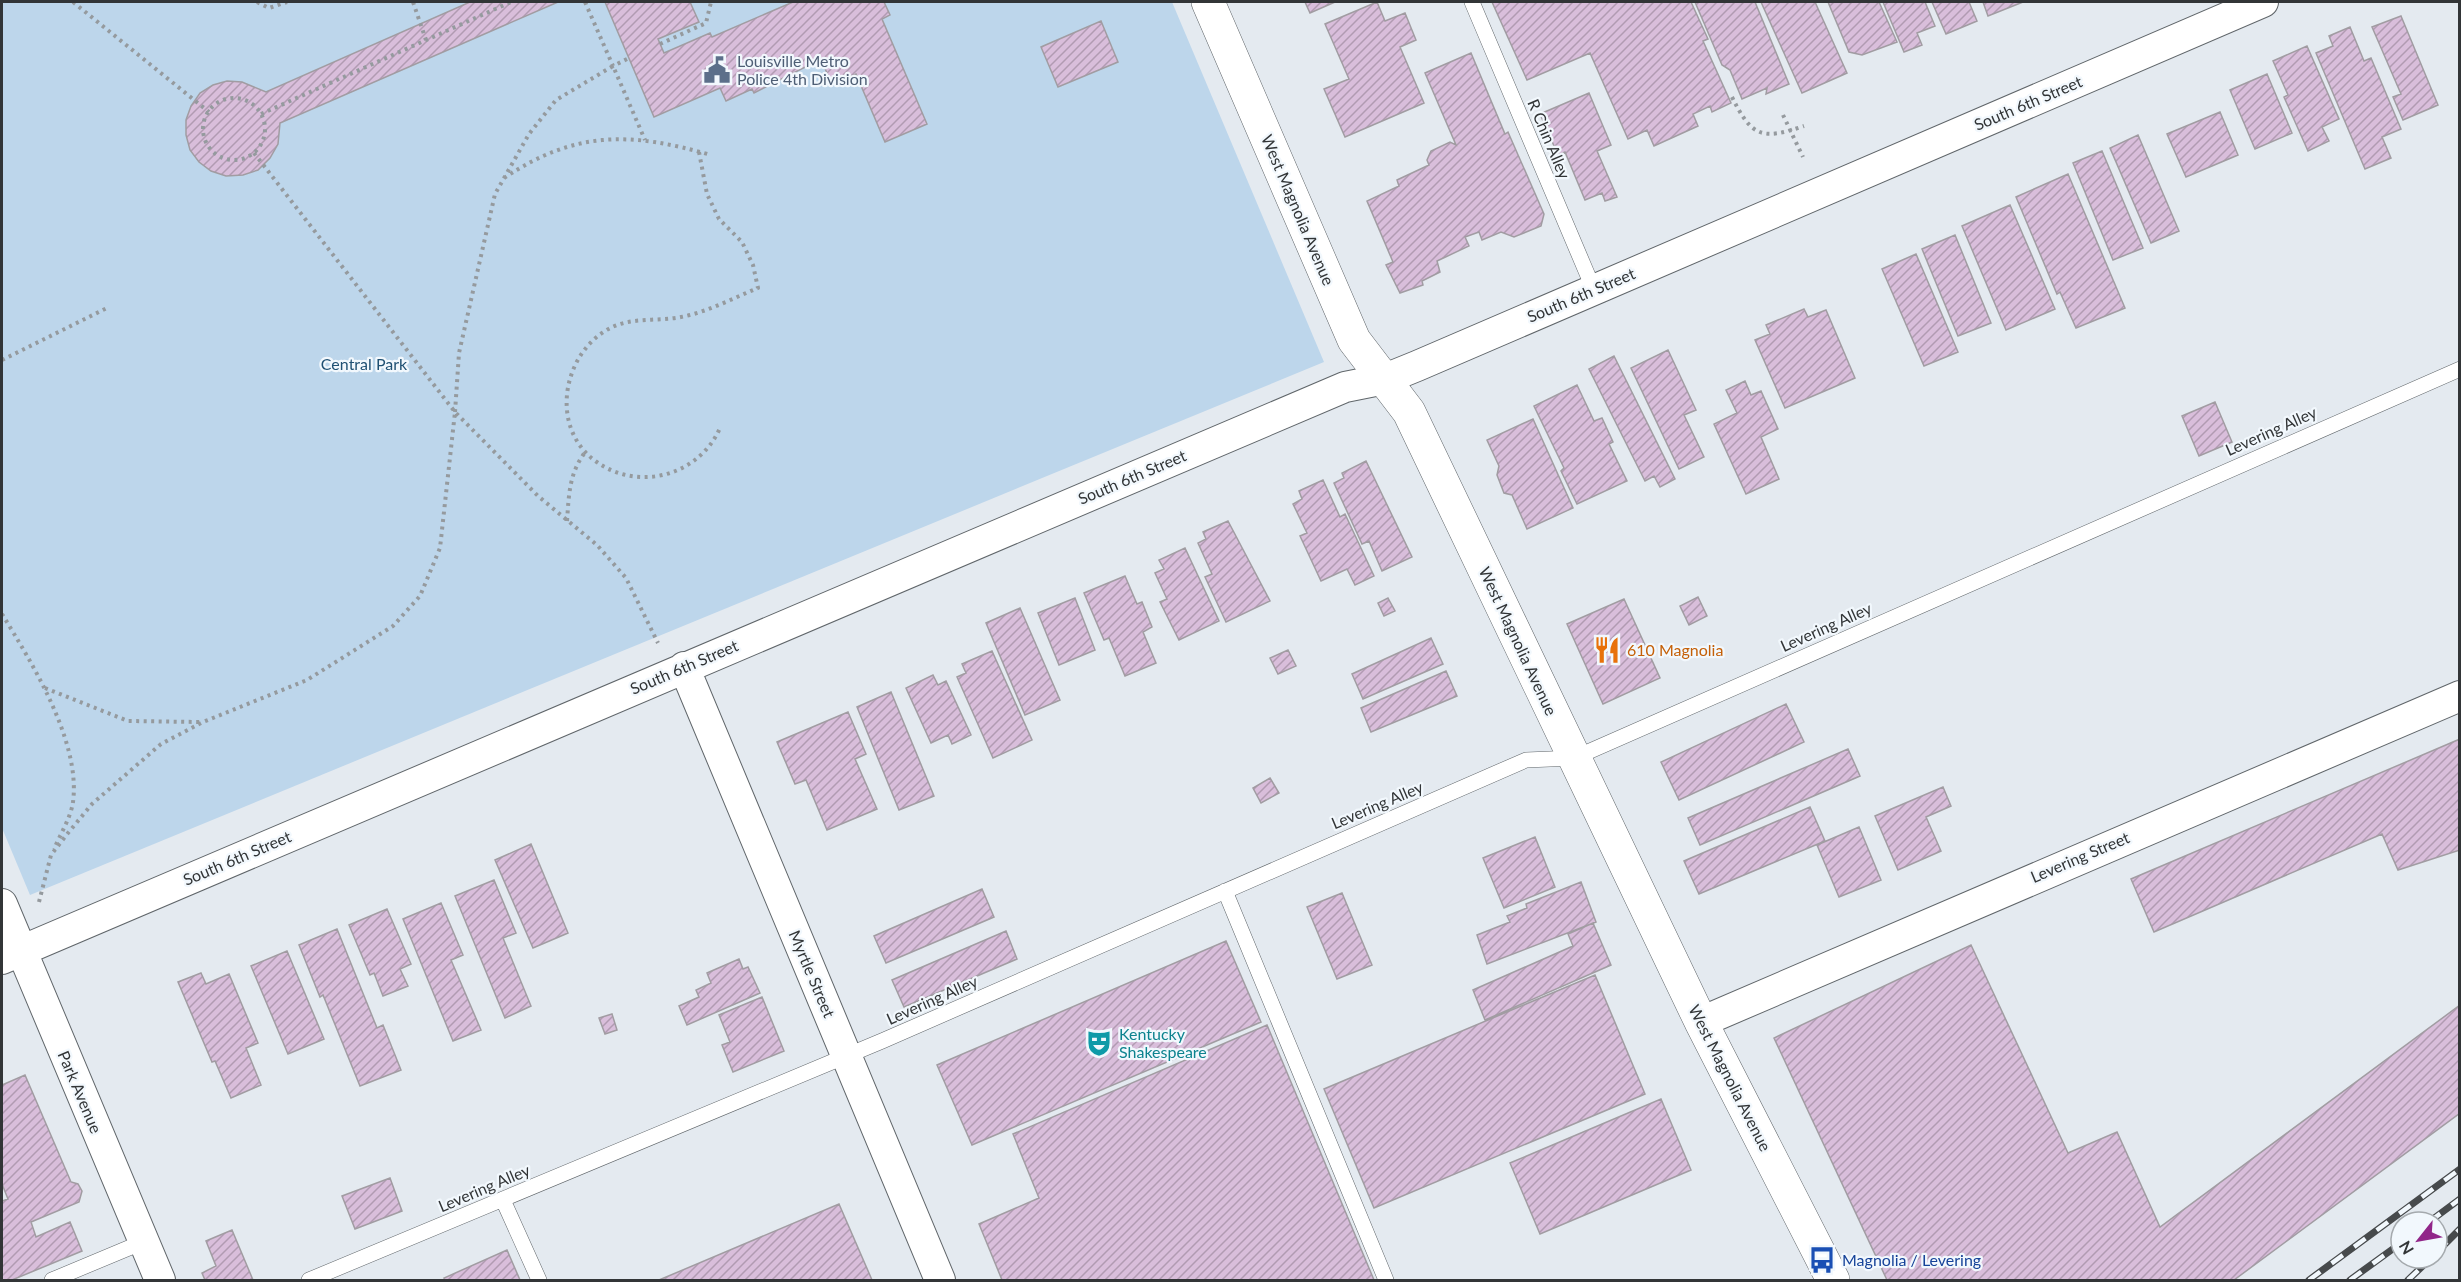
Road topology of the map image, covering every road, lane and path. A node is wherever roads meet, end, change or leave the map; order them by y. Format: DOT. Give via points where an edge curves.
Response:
graph roads {
  1 [pos="73,2"];
  2 [pos="257,2"];
  3 [pos="287,2"];
  4 [pos="412,2"];
  5 [pos="511,2"];
  6 [pos="585,2"];
  7 [pos="711,2"];
  8 [pos="1208,2"];
  9 [pos="1472,2"];
  10 [pos="2263,2"];
  11 [pos="426,40"];
  12 [pos="660,44"];
  13 [pos="629,58"];
  14 [pos="612,66"];
  15 [pos="1732,97"];
  16 [pos="209,112"];
  17 [pos="261,114"];
  18 [pos="1783,115"];
  19 [pos="1804,126"];
  20 [pos="1791,130"];
  21 [pos="645,140"];
  22 [pos="699,152"];
  23 [pos="254,153"];
  24 [pos="711,155"];
  25 [pos="1803,157"];
  26 [pos="503,178"];
  27 [pos="1594,290"];
  28 [pos="107,308"];
  29 [pos="2,360"];
  30 [pos="2460,369"];
  31 [pos="1385,380"];
  32 [pos="455,412"];
  33 [pos="720,428"];
  34 [pos="586,451"];
  35 [pos="567,521"];
  36 [pos="2,614"];
  37 [pos="659,646"];
  38 [pos="684,667"];
  39 [pos="45,688"];
  40 [pos="2460,696"];
  41 [pos="203,722"];
  42 [pos="1574,758"];
  43 [pos="51,855"];
  44 [pos="1225,891"];
  45 [pos="2,904"];
  46 [pos="37,909"];
  47 [pos="11,955"];
  48 [pos="1701,1022"];
  49 [pos="846,1056"];
  50 [pos="503,1200"];
  51 [pos="143,1242"];
  52 [pos="52,1281"];
  53 [pos="159,1281"];
  54 [pos="309,1281"];
  55 [pos="539,1281"];
  56 [pos="940,1281"];
  57 [pos="1386,1281"];
  58 [pos="1833,1281"];
  1 -- 16 [label="path"];
  2 -- 3 [label="path" via="269,8"];
  4 -- 11 [label="path"];
  5 -- 11 [label="path"];
  6 -- 14 [label="path"];
  7 -- 12 [label="path" via="706,22"];
  8 -- 31 [label="street, West Magnolia Avenue" via="1354,340"];
  9 -- 27 [label="lane, R Chin Alley"];
  10 -- 27 [label="street, South 6th Street"];
  11 -- 17 [label="path"];
  13 -- 14 [label="path"];
  14 -- 21 [label="path"];
  14 -- 26 [label="path" via="556,100 529,134"];
  15 -- 20 [label="path" via="1758,134"];
  16 -- 17 [label="path" via="217,102 237,98 246,100"];
  16 -- 23 [label="path" via="204,137 215,153 234,160"];
  17 -- 23 [label="path" via="265,135"];
  18 -- 20 [label="path"];
  19 -- 20 [label="path"];
  20 -- 25 [label="path"];
  21 -- 22 [label="path"];
  21 -- 26 [label="path" via="594,140 562,147 532,159"];
  22 -- 24 [label="path"];
  22 -- 34 [label="path" via="707,194 719,219 742,243 758,288 681,317 628,321 607,329 588,343 568,381 566,400 570,421"];
  23 -- 32 [label="path"];
  26 -- 32 [label="path" via="492,204 459,353"];
  27 -- 31 [label="street, South 6th Street"];
  28 -- 29 [label="path"];
  30 -- 42 [label="lane, Levering Alley"];
  31 -- 38 [label="street, South 6th Street" via="1345,387"];
  31 -- 42 [label="street, West Magnolia Avenue" via="1409,412"];
  32 -- 35 [label="path"];
  32 -- 41 [label="path" via="440,548 420,596 393,626 307,680"];
  33 -- 34 [label="path" via="711,446 698,459 663,476 645,477 609,469"];
  34 -- 35 [label="path" via="569,484"];
  35 -- 37 [label="path" via="597,545 626,578"];
  36 -- 39 [label="path"];
  38 -- 47 [label="street, South 6th Street"];
  38 -- 49 [label="street, Myrtle Street"];
  39 -- 41 [label="path" via="128,721"];
  39 -- 43 [label="path" via="64,736 74,782 73,805"];
  40 -- 48 [label="street, Levering Street"];
  41 -- 43 [label="path" via="161,744 92,804"];
  42 -- 44 [label="lane, Levering Alley" via="1526,760"];
  42 -- 48 [label="street, West Magnolia Avenue"];
  43 -- 46 [label="path"];
  44 -- 49 [label="lane, Levering Alley"];
  44 -- 57 [label="lane"];
  45 -- 47 [label="street, Park Avenue"];
  47 -- 51 [label="street, Park Avenue"];
  48 -- 58 [label="street, West Magnolia Avenue"];
  49 -- 50 [label="lane, Levering Alley"];
  49 -- 56 [label="street, Myrtle Street"];
  50 -- 54 [label="lane, Levering Alley"];
  50 -- 55 [label="lane"];
  51 -- 52 [label="lane"];
  51 -- 53 [label="street, Park Avenue"];
}
